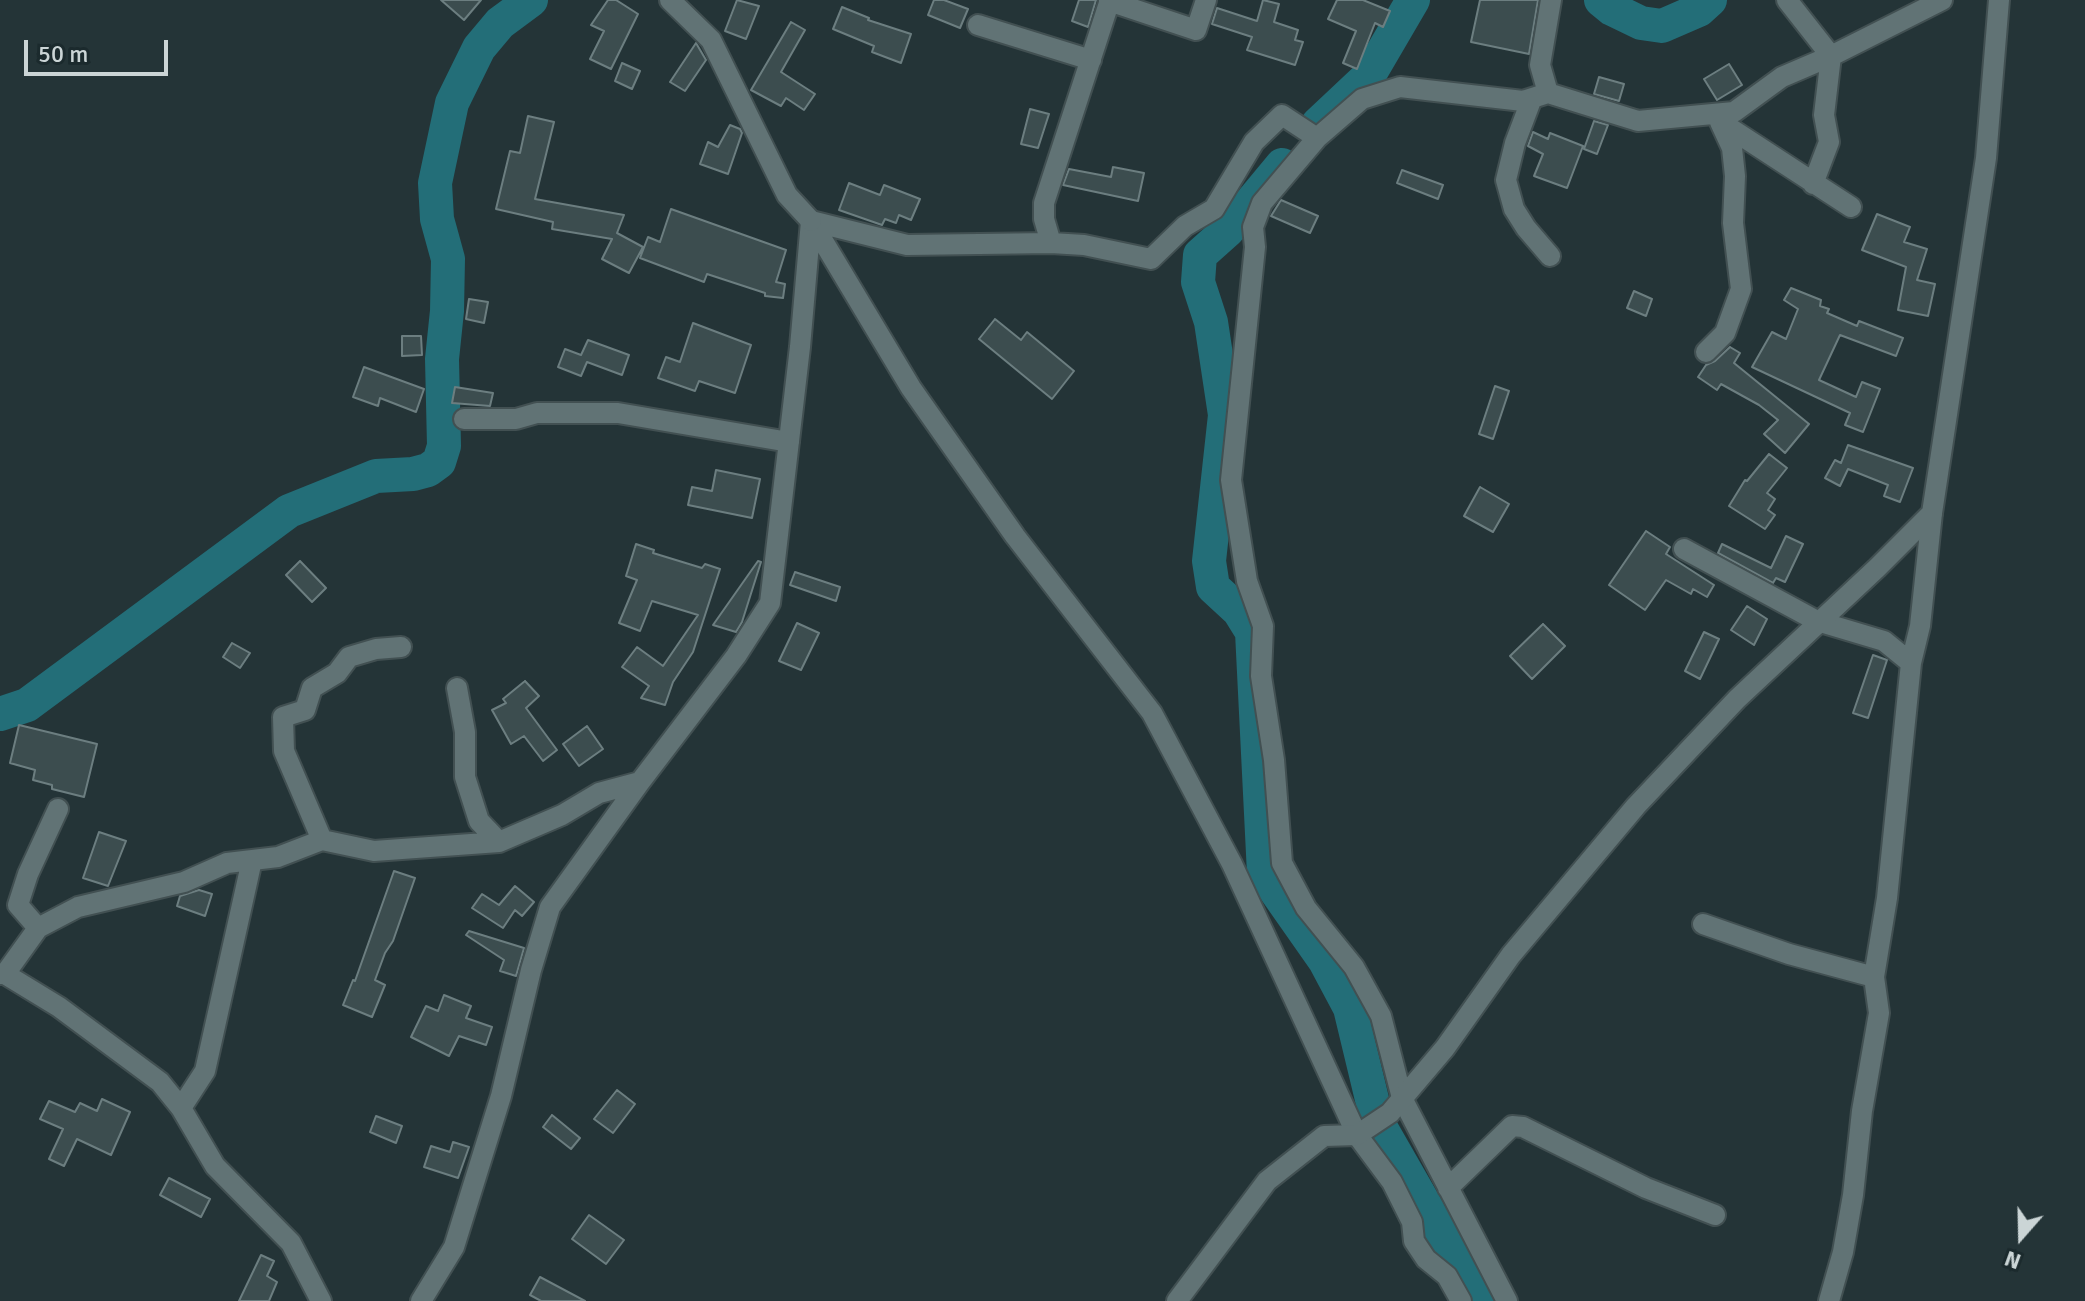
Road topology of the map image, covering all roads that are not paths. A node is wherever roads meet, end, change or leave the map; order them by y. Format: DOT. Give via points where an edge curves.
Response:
graph roads {
  1 [pos="670,0"];
  2 [pos="1206,0"];
  3 [pos="1551,0"];
  4 [pos="1787,0"];
  5 [pos="1942,0"];
  6 [pos="1999,0"];
  7 [pos="1110,1"];
  8 [pos="978,25"];
  9 [pos="1831,56"];
  10 [pos="1091,60"];
  11 [pos="1540,96"];
  12 [pos="1715,118"];
  13 [pos="1317,138"];
  14 [pos="1813,184"];
  15 [pos="1851,207"];
  16 [pos="811,221"];
  17 [pos="1051,243"];
  18 [pos="1550,256"];
  19 [pos="1706,352"];
  20 [pos="464,419"];
  21 [pos="789,442"];
  22 [pos="1932,513"];
  23 [pos="1684,549"];
  24 [pos="1817,621"];
  25 [pos="401,647"];
  26 [pos="1911,663"];
  27 [pos="457,688"];
  28 [pos="640,782"];
  29 [pos="58,809"];
  30 [pos="322,840"];
  31 [pos="499,842"];
  32 [pos="252,860"];
  33 [pos="1703,924"];
  34 [pos="38,928"];
  35 [pos="2,974"];
  36 [pos="1874,977"];
  37 [pos="1402,1098"];
  38 [pos="181,1108"];
  39 [pos="1357,1135"];
  40 [pos="1448,1188"];
  41 [pos="1715,1215"];
  42 [pos="321,1301"];
  43 [pos="421,1301"];
  44 [pos="1177,1301"];
  45 [pos="1461,1301"];
  46 [pos="1507,1301"];
  47 [pos="1829,1301"];
  1 -- 16 [label="street" via="711,40 787,195"];
  2 -- 7 [label="street" via="1196,30"];
  3 -- 11 [label="street"];
  4 -- 9 [label="street"];
  5 -- 9 [label="street"];
  6 -- 22 [label="street" via="1986,158"];
  7 -- 10 [label="street"];
  8 -- 10 [label="street"];
  9 -- 12 [label="street" via="1782,77 1734,112"];
  9 -- 14 [label="street" via="1824,115 1829,142"];
  10 -- 17 [label="street" via="1044,203"];
  11 -- 12 [label="street" via="1638,121"];
  11 -- 13 [label="street" via="1523,101 1400,87 1362,99"];
  11 -- 18 [label="street" via="1515,143 1506,180 1514,209"];
  12 -- 14 [label="street"];
  12 -- 19 [label="street" via="1732,148 1741,289 1725,333"];
  13 -- 17 [label="street" via="1282,115 1254,142 1214,209 1185,226 1151,259"];
  13 -- 37 [label="street" via="1262,203 1253,227 1231,480 1247,581 1263,626 1261,676 1282,863 1306,908 1354,967 1381,1016"];
  14 -- 15 [label="street"];
  16 -- 17 [label="street" via="907,245"];
  16 -- 21 [label="street"];
  16 -- 39 [label="street" via="911,388 1015,536 1152,713 1232,864"];
  20 -- 21 [label="street" via="618,413"];
  21 -- 28 [label="street" via="770,603"];
  22 -- 24 [label="street"];
  22 -- 26 [label="street"];
  23 -- 24 [label="street"];
  24 -- 26 [label="street" via="1884,641"];
  24 -- 37 [label="street" via="1636,806 1511,955"];
  25 -- 30 [label="street" via="349,657 337,673 312,688 305,710 283,717 284,751"];
  26 -- 36 [label="street"];
  27 -- 31 [label="street" via="465,732 465,777 479,821"];
  28 -- 31 [label="street" via="599,793"];
  28 -- 43 [label="street" via="550,907 501,1096 454,1247"];
  29 -- 34 [label="street" via="18,905"];
  30 -- 31 [label="street" via="374,851"];
  30 -- 32 [label="street" via="278,857"];
  32 -- 34 [label="street" via="78,907"];
  32 -- 38 [label="street" via="205,1071"];
  33 -- 36 [label="street"];
  34 -- 35 [label="street"];
  35 -- 38 [label="street" via="59,1007 160,1082"];
  36 -- 47 [label="street" via="1879,1013 1853,1195"];
  37 -- 39 [label="street"];
  37 -- 40 [label="street"];
  38 -- 42 [label="street" via="215,1166 291,1243"];
  39 -- 44 [label="street" via="1324,1136 1267,1181"];
  39 -- 45 [label="street" via="1392,1182 1412,1222 1414,1241 1447,1276"];
  40 -- 41 [label="street" via="1512,1126 1523,1127 1646,1188"];
  40 -- 46 [label="street"];
}
